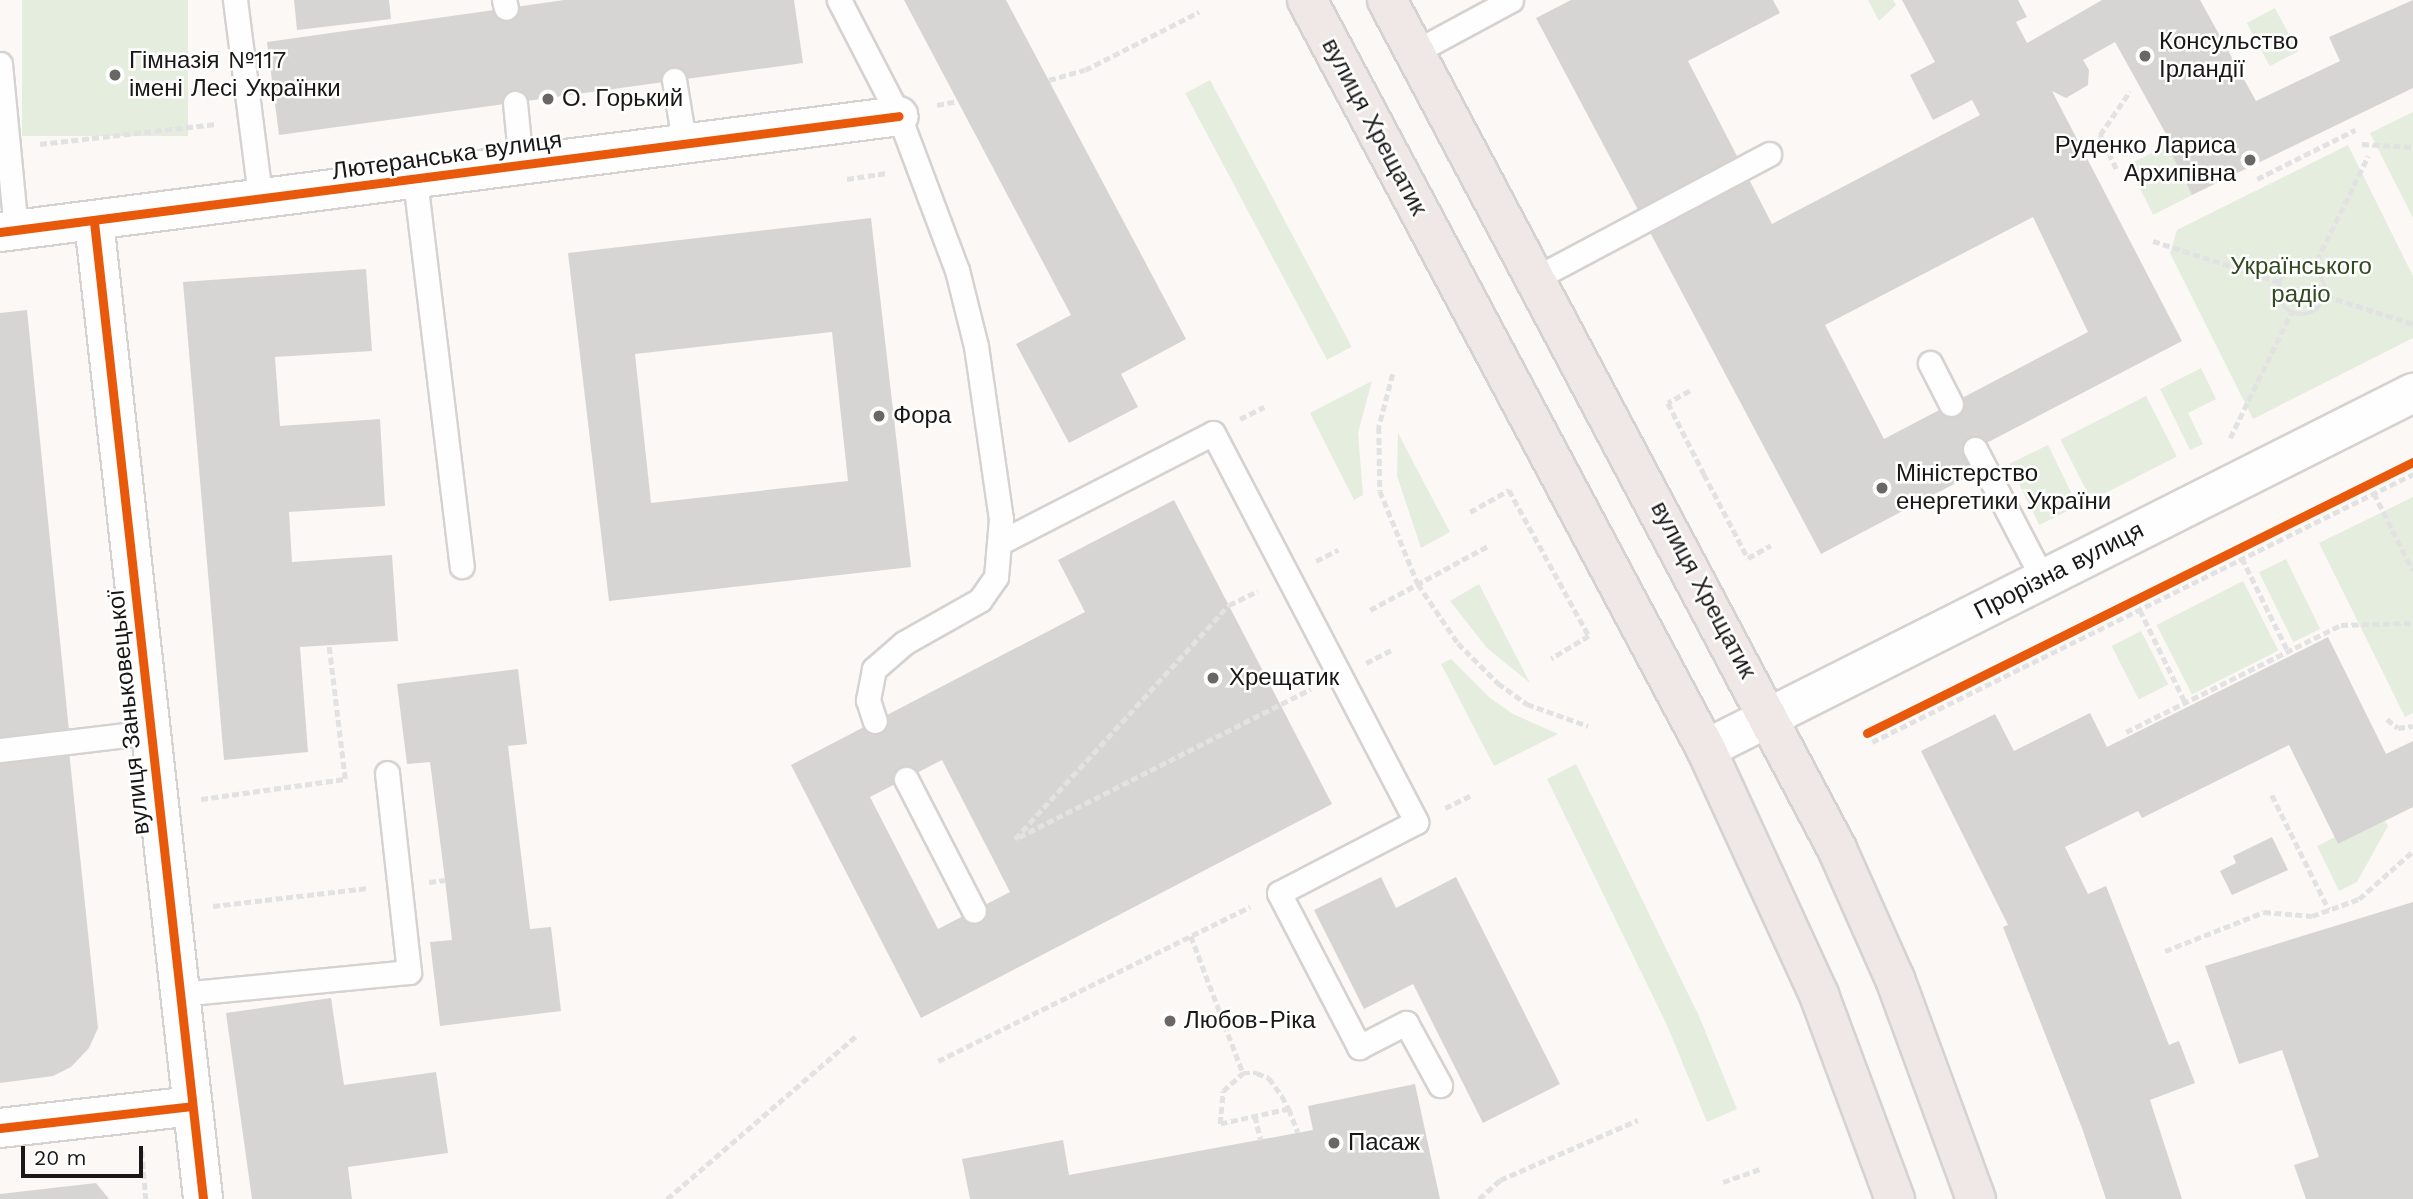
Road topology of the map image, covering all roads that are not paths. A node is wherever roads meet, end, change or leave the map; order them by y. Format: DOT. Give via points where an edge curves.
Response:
graph roads {
  1 [pos="234,0"];
  2 [pos="839,0"];
  3 [pos="1307,0"];
  4 [pos="1387,0"];
  5 [pos="1511,0"];
  6 [pos="1415,52"];
  7 [pos="0,64"];
  8 [pos="674,80"];
  9 [pos="515,103"];
  10 [pos="912,112"];
  11 [pos="684,141"];
  12 [pos="1769,154"];
  13 [pos="521,164"];
  14 [pos="415,180"];
  15 [pos="261,202"];
  16 [pos="94,222"];
  17 [pos="8,231"];
  18 [pos="1536,278"];
  19 [pos="1930,363"];
  20 [pos="2413,393"];
  21 [pos="1951,404"];
  22 [pos="1975,449"];
  23 [pos="1001,542"];
  24 [pos="462,566"];
  25 [pos="2043,579"];
  26 [pos="1770,716"];
  27 [pos="875,721"];
  28 [pos="150,732"];
  29 [pos="1706,749"];
  30 [pos="0,750"];
  31 [pos="387,773"];
  32 [pos="905,779"];
  33 [pos="974,911"];
  34 [pos="180,994"];
  35 [pos="1440,1085"];
  36 [pos="192,1106"];
  37 [pos="0,1128"];
  38 [pos="202,1199"];
  39 [pos="1895,1199"];
  40 [pos="1976,1199"];
  1 -- 15 [label="lane"];
  2 -- 10 [label="lane"];
  3 -- 29 [label="main road, вулиця Хрещатик"];
  4 -- 6 [label="main road, вулиця Хрещатик"];
  5 -- 6 [label="lane"];
  6 -- 18 [label="main road, вулиця Хрещатик"];
  7 -- 17 [label="lane"];
  8 -- 11 [label="lane"];
  9 -- 13 [label="lane"];
  10 -- 11 [label="street, Лютеранська вулиця"];
  10 -- 23 [label="lane" via="976,346"];
  11 -- 13 [label="street, Лютеранська вулиця"];
  12 -- 18 [label="lane"];
  13 -- 14 [label="street, Лютеранська вулиця"];
  14 -- 15 [label="street, Лютеранська вулиця"];
  14 -- 24 [label="lane"];
  15 -- 16 [label="street, Лютеранська вулиця"];
  16 -- 17 [label="street, Лютеранська вулиця"];
  16 -- 28 [label="street, вулиця Заньковецької"];
  18 -- 26 [label="main road, вулиця Хрещатик"];
  19 -- 21 [label="lane"];
  20 -- 25 [label="street, Прорізна вулиця"];
  22 -- 25 [label="lane"];
  23 -- 27 [label="lane" via="996,577 980,600 904,643 874,669 868,700"];
  23 -- 35 [label="lane" via="1213,433 1416,822 1279,892 1359,1047 1406,1023"];
  25 -- 26 [label="street, Прорізна вулиця"];
  26 -- 29 [label="street, Прорізна вулиця"];
  26 -- 40 [label="main road, вулиця Хрещатик" via="1895,979"];
  28 -- 30 [label="lane"];
  28 -- 34 [label="street, вулиця Заньковецької"];
  29 -- 39 [label="main road, вулиця Хрещатик" via="1819,995"];
  31 -- 34 [label="lane" via="410,972"];
  32 -- 33 [label="lane"];
  34 -- 36 [label="street, вулиця Заньковецької"];
  36 -- 37 [label="street"];
  36 -- 38 [label="street, вулиця Заньковецької"];
}
